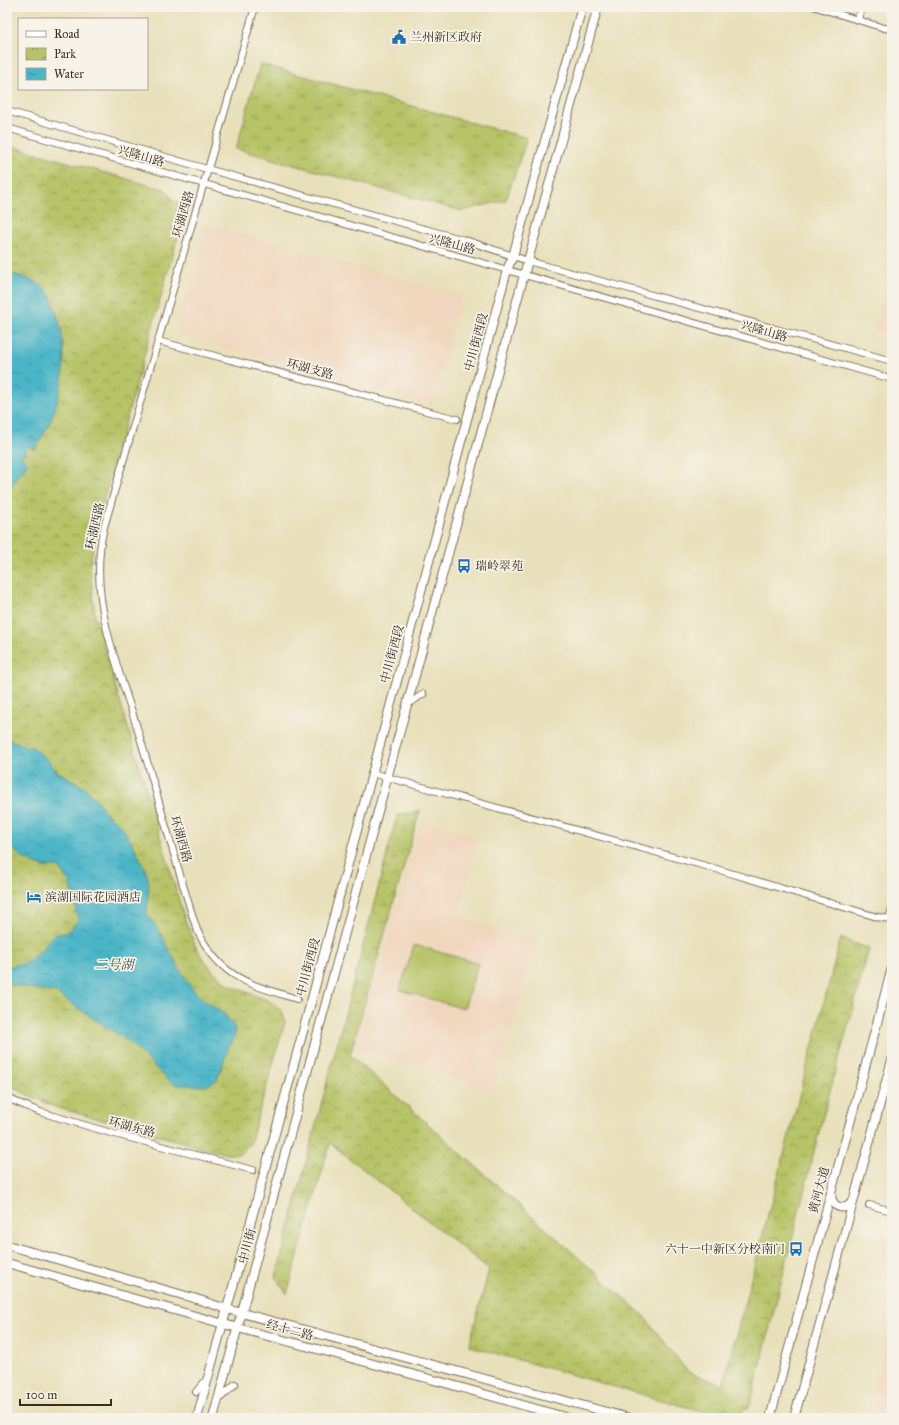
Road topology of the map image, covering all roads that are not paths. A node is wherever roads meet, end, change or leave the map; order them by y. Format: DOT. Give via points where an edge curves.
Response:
graph roads {
  1 [pos="255,7"];
  2 [pos="582,7"];
  3 [pos="598,7"];
  4 [pos="816,7"];
  5 [pos="861,7"];
  6 [pos="858,20"];
  7 [pos="892,29"];
  8 [pos="7,111"];
  9 [pos="7,128"];
  10 [pos="207,169"];
  11 [pos="203,185"];
  12 [pos="522,223"];
  13 [pos="537,228"];
  14 [pos="513,256"];
  15 [pos="528,261"];
  16 [pos="507,270"];
  17 [pos="524,274"];
  18 [pos="158,341"];
  19 [pos="892,360"];
  20 [pos="892,379"];
  21 [pos="457,419"];
  22 [pos="423,694"];
  23 [pos="407,705"];
  24 [pos="372,773"];
  25 [pos="387,777"];
  26 [pos="892,908"];
  27 [pos="892,968"];
  28 [pos="297,999"];
  29 [pos="892,1060"];
  30 [pos="7,1098"];
  31 [pos="253,1170"];
  32 [pos="831,1192"];
  33 [pos="854,1199"];
  34 [pos="869,1205"];
  35 [pos="892,1211"];
  36 [pos="7,1245"];
  37 [pos="7,1262"];
  38 [pos="227,1309"];
  39 [pos="242,1312"];
  40 [pos="223,1324"];
  41 [pos="238,1328"];
  42 [pos="208,1378"];
  43 [pos="234,1384"];
  44 [pos="196,1392"];
  45 [pos="218,1400"];
  46 [pos="197,1418"];
  47 [pos="213,1418"];
  48 [pos="568,1418"];
  49 [pos="629,1418"];
  50 [pos="770,1418"];
  51 [pos="794,1418"];
  1 -- 10 [label="street, 环湖西路"];
  2 -- 12 [label="main road, 中川街西段"];
  3 -- 13 [label="main road"];
  4 -- 6 [label="street"];
  5 -- 6 [label="street"];
  6 -- 7 [label="street"];
  8 -- 10 [label="street, 兴隆山路"];
  9 -- 11 [label="street, 兴隆山路"];
  10 -- 11 [label="street, 环湖西路"];
  10 -- 14 [label="street, 兴隆山路" via="468,241"];
  11 -- 16 [label="street, 兴隆山路"];
  11 -- 18 [label="street, 环湖西路"];
  12 -- 13 [label="main road" via="526,229"];
  12 -- 14 [label="main road, 中川街西段"];
  13 -- 15 [label="main road"];
  14 -- 15 [label="street, 兴隆山路"];
  14 -- 16 [label="main road, 中川街西段"];
  15 -- 17 [label="main road"];
  15 -- 19 [label="street, 兴隆山路"];
  16 -- 17 [label="street, 兴隆山路"];
  16 -- 24 [label="main road, 中川街西段"];
  17 -- 20 [label="street, 兴隆山路"];
  17 -- 23 [label="main road"];
  18 -- 21 [label="street, 环湖支路"];
  18 -- 28 [label="street, 环湖西路" via="102,538 98,566 104,619 197,930 214,958 236,976"];
  22 -- 23 [label="street"];
  23 -- 25 [label="main road"];
  24 -- 25 [label="street"];
  24 -- 38 [label="main road, 中川街西段"];
  25 -- 26 [label="street" via="889,920"];
  25 -- 39 [label="main road, 中川街"];
  27 -- 32 [label="main road, 黄河大道"];
  29 -- 33 [label="main road"];
  30 -- 31 [label="street, 环湖东路" via="40,1112 111,1133"];
  32 -- 33 [label="main road" via="832,1200 841,1208 849,1206"];
  32 -- 50 [label="main road, 黄河大道"];
  33 -- 51 [label="main road"];
  34 -- 35 [label="street"];
  36 -- 38 [label="main road"];
  37 -- 40 [label="main road, 经十二路"];
  38 -- 39 [label="main road"];
  38 -- 40 [label="main road, 中川街西段"];
  39 -- 41 [label="main road, 中川街"];
  39 -- 49 [label="main road"];
  40 -- 41 [label="main road, 经十二路"];
  40 -- 42 [label="main road"];
  41 -- 45 [label="main road, 中川街"];
  41 -- 48 [label="main road, 经十二路"];
  42 -- 44 [label="street"];
  42 -- 46 [label="main road"];
  43 -- 45 [label="street"];
  45 -- 47 [label="main road, 中川街"];
}
